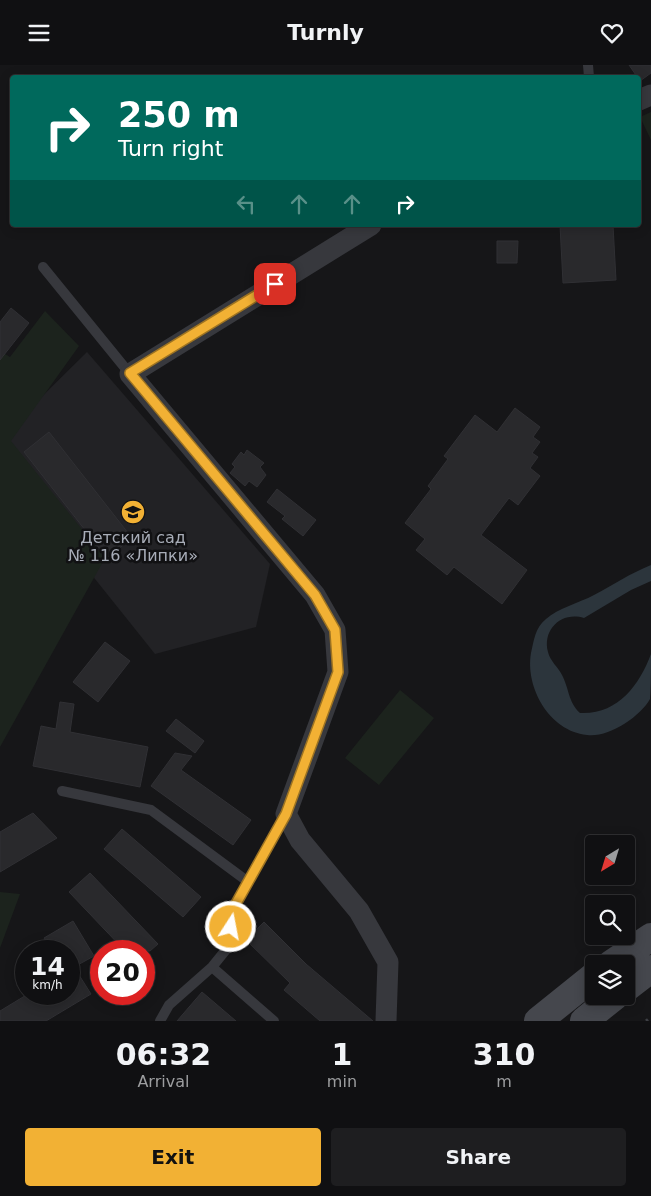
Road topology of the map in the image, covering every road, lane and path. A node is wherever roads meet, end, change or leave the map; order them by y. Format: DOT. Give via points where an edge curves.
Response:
graph roads {
  1 [pos="368,227"];
  2 [pos="43,267"];
  3 [pos="130,373"];
  4 [pos="62,791"];
  5 [pos="286,814"];
  6 [pos="247,881"];
  7 [pos="651,937"];
  8 [pos="624,955"];
  9 [pos="212,967"];
  10 [pos="651,969"];
  11 [pos="635,981"];
  12 [pos="585,983"];
  13 [pos="604,1005"];
  14 [pos="651,1017"];
  15 [pos="160,1021"];
  16 [pos="274,1021"];
  17 [pos="386,1021"];
  18 [pos="538,1021"];
  19 [pos="584,1021"];
  20 [pos="646,1021"];
  1 -- 3 [label="street"];
  2 -- 3 [label="lane"];
  3 -- 5 [label="street" via="315,595 335,630 338,672"];
  4 -- 6 [label="lane" via="151,810"];
  5 -- 6 [label="lane"];
  5 -- 17 [label="street" via="300,840 359,911 388,962"];
  6 -- 9 [label="lane" via="233,909 229,946"];
  7 -- 8 [label="main road"];
  9 -- 15 [label="lane" via="169,1005"];
  9 -- 16 [label="lane"];
  10 -- 11 [label="main road"];
  12 -- 18 [label="main road"];
  13 -- 19 [label="main road"];
  14 -- 20 [label="path"];
}
